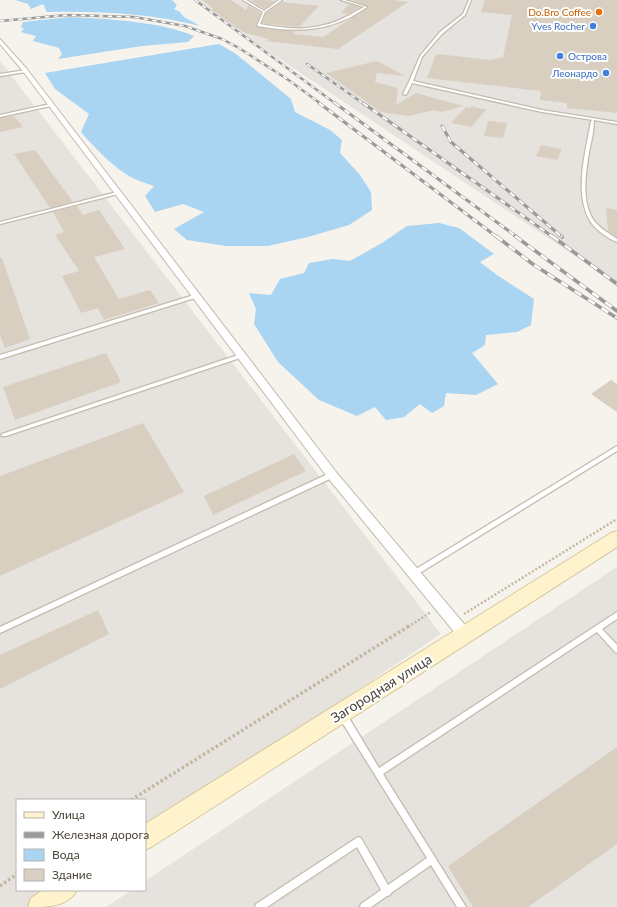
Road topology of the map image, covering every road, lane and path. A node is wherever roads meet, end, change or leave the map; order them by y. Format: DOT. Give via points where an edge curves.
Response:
graph roads {
  1 [pos="244,0"];
  2 [pos="281,0"];
  3 [pos="342,0"];
  4 [pos="470,0"];
  5 [pos="264,12"];
  6 [pos="0,41"];
  7 [pos="26,71"];
  8 [pos="0,75"];
  9 [pos="411,82"];
  10 [pos="405,94"];
  11 [pos="50,105"];
  12 [pos="0,116"];
  13 [pos="593,121"];
  14 [pos="617,124"];
  15 [pos="117,193"];
  16 [pos="0,223"];
  17 [pos="617,241"];
  18 [pos="196,296"];
  19 [pos="241,356"];
  20 [pos="0,357"];
  21 [pos="4,435"];
  22 [pos="617,448"];
  23 [pos="332,475"];
  24 [pos="617,519"];
  25 [pos="617,538"];
  26 [pos="413,574"];
  27 [pos="440,606"];
  28 [pos="617,615"];
  29 [pos="459,628"];
  30 [pos="597,628"];
  31 [pos="0,630"];
  32 [pos="617,650"];
  33 [pos="341,714"];
  34 [pos="378,773"];
  35 [pos="133,799"];
  36 [pos="146,837"];
  37 [pos="432,859"];
  38 [pos="16,875"];
  39 [pos="0,886"];
  40 [pos="64,891"];
  41 [pos="387,892"];
  42 [pos="40,907"];
  43 [pos="259,907"];
  44 [pos="364,907"];
  45 [pos="462,907"];
  1 -- 5 [label="lane"];
  2 -- 5 [label="lane"];
  3 -- 5 [label="lane" via="366,7 331,25 303,30 258,25"];
  4 -- 9 [label="lane" via="464,14 441,34 421,57"];
  6 -- 7 [label="street"];
  7 -- 8 [label="lane"];
  7 -- 11 [label="street"];
  9 -- 10 [label="lane"];
  9 -- 13 [label="lane"];
  11 -- 12 [label="lane"];
  11 -- 15 [label="street"];
  13 -- 14 [label="lane"];
  13 -- 17 [label="lane" via="584,181 586,209 592,221"];
  15 -- 16 [label="lane"];
  15 -- 18 [label="street"];
  18 -- 19 [label="street"];
  18 -- 20 [label="lane"];
  19 -- 21 [label="lane"];
  19 -- 23 [label="street"];
  22 -- 26 [label="lane"];
  23 -- 26 [label="street"];
  23 -- 31 [label="lane"];
  24 -- 29 [label="path" via="520,578"];
  25 -- 29 [label="main road, Загородная улица"];
  26 -- 27 [label="street"];
  27 -- 29 [label="street"];
  27 -- 35 [label="path"];
  28 -- 30 [label="lane"];
  29 -- 33 [label="main road, Загородная улица"];
  30 -- 32 [label="lane"];
  30 -- 34 [label="lane"];
  33 -- 34 [label="lane"];
  33 -- 36 [label="main road, Загородная улица"];
  34 -- 37 [label="lane"];
  37 -- 41 [label="lane"];
  37 -- 45 [label="lane"];
  38 -- 39 [label="path"];
  40 -- 42 [label="main road"];
  41 -- 43 [label="lane" via="358,842"];
  41 -- 44 [label="lane"];
}
